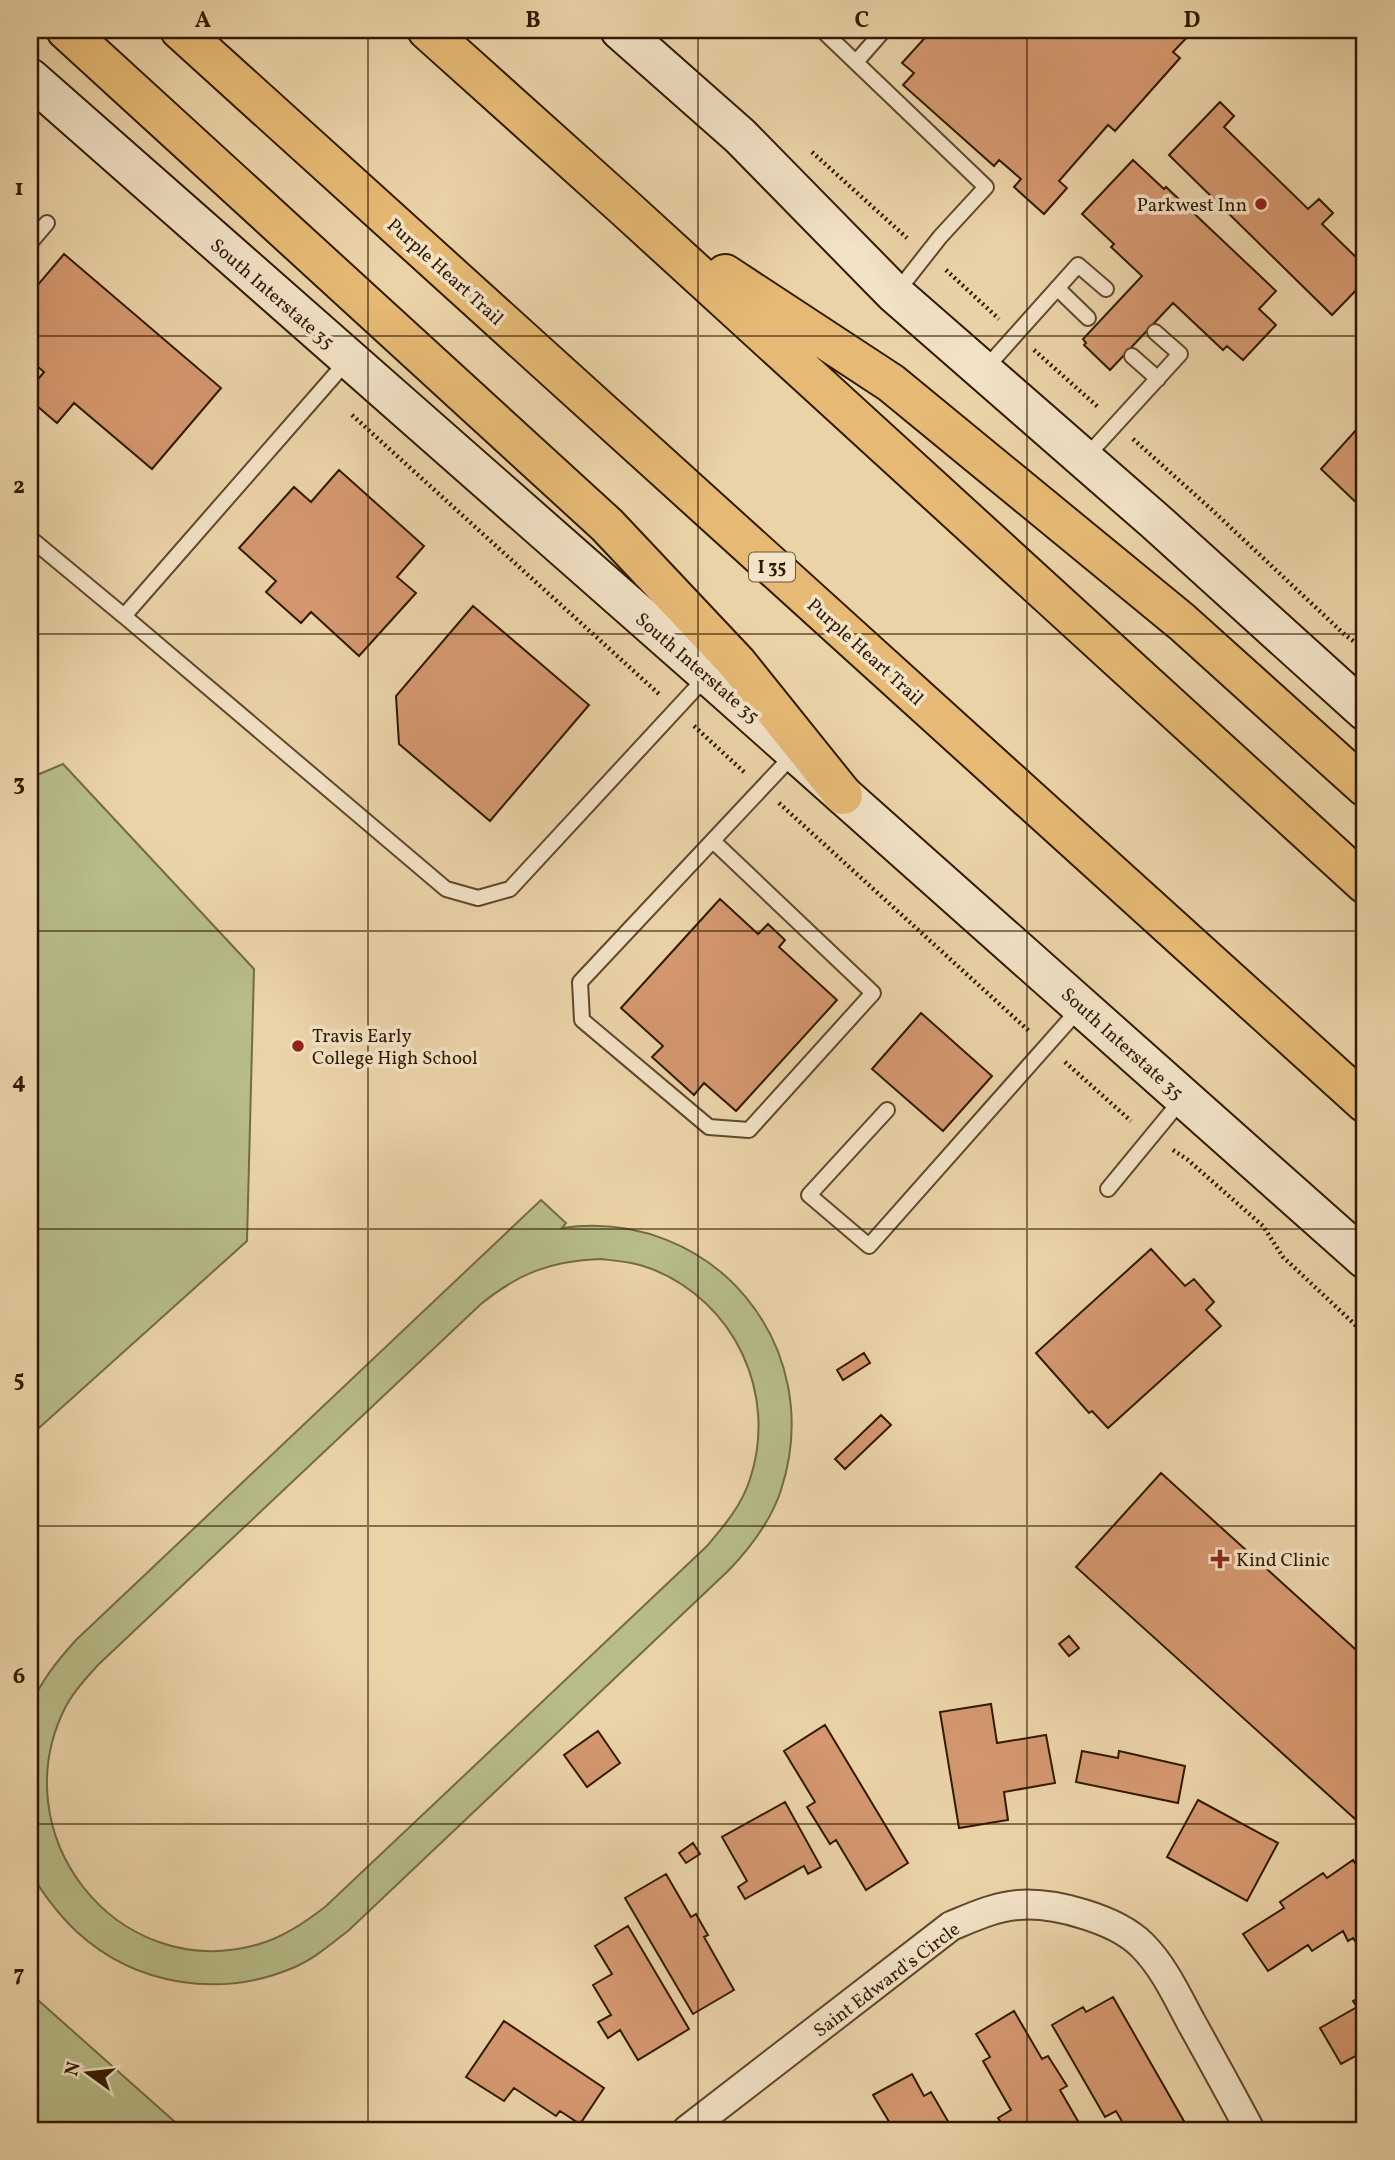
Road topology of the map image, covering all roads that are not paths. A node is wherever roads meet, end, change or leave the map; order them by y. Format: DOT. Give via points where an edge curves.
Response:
graph roads {
  1 [pos="66,30"];
  2 [pos="180,30"];
  3 [pos="427,30"];
  4 [pos="620,30"];
  5 [pos="822,30"];
  6 [pos="884,30"];
  7 [pos="856,62"];
  8 [pos="30,78"];
  9 [pos="624,207"];
  10 [pos="47,223"];
  11 [pos="30,243"];
  12 [pos="1057,288"];
  13 [pos="1106,289"];
  14 [pos="895,294"];
  15 [pos="1088,318"];
  16 [pos="1156,332"];
  17 [pos="1132,356"];
  18 [pos="349,360"];
  19 [pos="983,371"];
  20 [pos="1158,379"];
  21 [pos="1084,459"];
  22 [pos="30,538"];
  23 [pos="124,616"];
  24 [pos="708,675"];
  25 [pos="1365,711"];
  26 [pos="795,752"];
  27 [pos="1365,787"];
  28 [pos="843,795"];
  29 [pos="713,841"];
  30 [pos="1365,884"];
  31 [pos="1082,1007"];
  32 [pos="1184,1097"];
  33 [pos="1365,1103"];
  34 [pos="887,1110"];
  35 [pos="1108,1189"];
  36 [pos="1365,1259"];
  37 [pos="687,2130"];
  38 [pos="1250,2130"];
  1 -- 28 [label="highway" via="607,525 737,663"];
  2 -- 33 [label="highway, Purple Heart Trail / I 35"];
  3 -- 9 [label="highway"];
  4 -- 14 [label="main road" via="740,136"];
  5 -- 7 [label="lane"];
  6 -- 7 [label="lane"];
  7 -- 14 [label="lane" via="986,187"];
  8 -- 18 [label="main road, South Interstate 35"];
  9 -- 27 [label="highway" via="891,383 1182,622"];
  9 -- 30 [label="highway"];
  10 -- 11 [label="lane"];
  12 -- 13 [label="lane" via="1078,265"];
  12 -- 15 [label="lane"];
  12 -- 19 [label="lane"];
  14 -- 19 [label="main road"];
  16 -- 20 [label="lane" via="1180,354"];
  17 -- 20 [label="lane"];
  18 -- 23 [label="lane"];
  18 -- 24 [label="main road, South Interstate 35"];
  19 -- 21 [label="main road"];
  20 -- 21 [label="lane"];
  21 -- 25 [label="main road"];
  22 -- 23 [label="lane"];
  23 -- 24 [label="lane" via="446,889 478,898 510,889"];
  24 -- 26 [label="main road, South Interstate 35"];
  26 -- 28 [label="main road, South Interstate 35"];
  26 -- 29 [label="lane"];
  28 -- 31 [label="main road, South Interstate 35"];
  29 -- 29 [label="lane" via="580,982 582,1020 709,1128 749,1130 873,992"];
  31 -- 32 [label="main road, South Interstate 35"];
  31 -- 34 [label="lane" via="869,1246 809,1195"];
  32 -- 35 [label="lane"];
  32 -- 36 [label="main road, South Interstate 35"];
  37 -- 38 [label="street, Saint Edward's Circle" via="951,1926 987,1911 1019,1905 1061,1908 1097,1918 1142,1945 1165,1974"];
}
